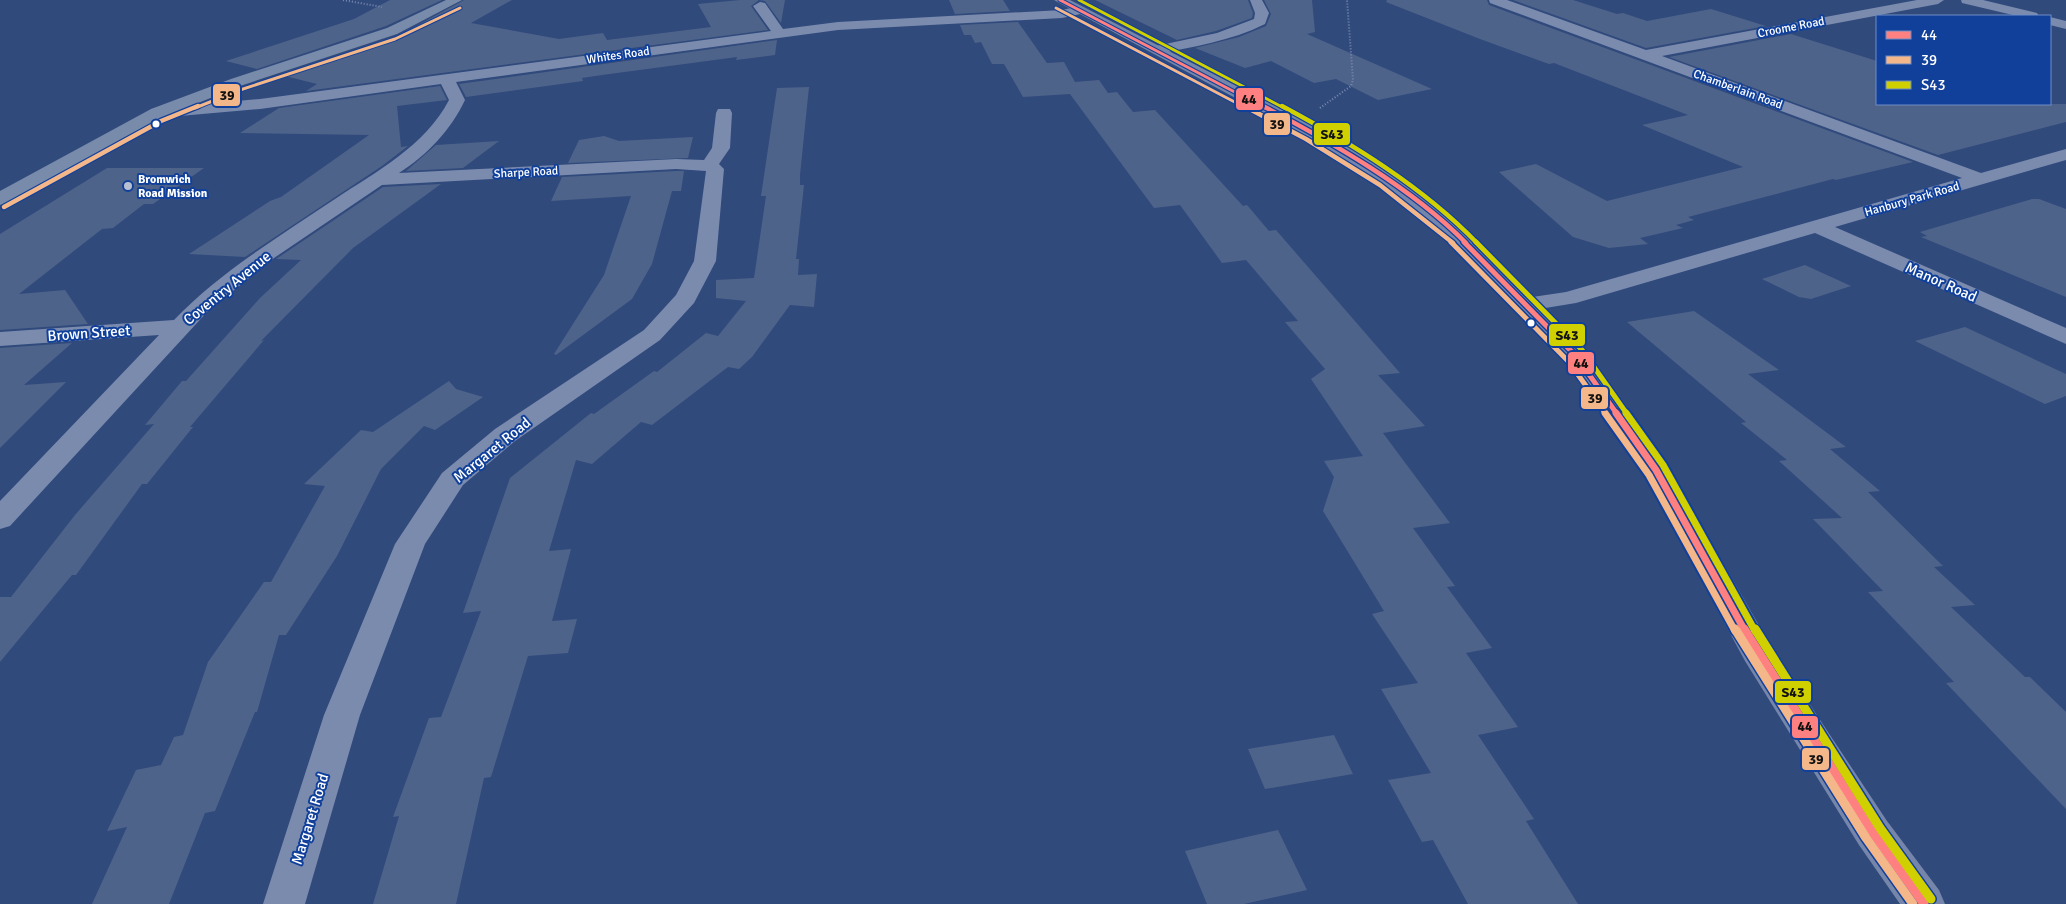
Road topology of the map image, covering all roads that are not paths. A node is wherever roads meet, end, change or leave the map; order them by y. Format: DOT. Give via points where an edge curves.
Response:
graph roads {
  1 [pos="456,0"];
  2 [pos="1256,0"];
  3 [pos="1495,0"];
  4 [pos="1938,0"];
  5 [pos="1967,0"];
  6 [pos="1070,5"];
  7 [pos="760,6"];
  8 [pos="2028,15"];
  9 [pos="2051,21"];
  10 [pos="2066,25"];
  11 [pos="779,33"];
  12 [pos="1156,50"];
  13 [pos="1645,54"];
  14 [pos="446,79"];
  15 [pos="157,113"];
  16 [pos="724,113"];
  17 [pos="2066,154"];
  18 [pos="710,166"];
  19 [pos="1982,179"];
  20 [pos="376,180"];
  21 [pos="0,199"];
  22 [pos="1816,226"];
  23 [pos="1527,304"];
  24 [pos="179,327"];
  25 [pos="2066,337"];
  26 [pos="0,339"];
  27 [pos="0,518"];
  28 [pos="284,904"];
  29 [pos="1924,904"];
  1 -- 15 [label="main road" via="392,31 237,82"];
  2 -- 12 [label="street" via="1262,13 1260,21 1250,27 1234,34"];
  3 -- 13 [label="street, Chamberlain Road"];
  4 -- 13 [label="street, Croome Road"];
  5 -- 8 [label="street"];
  6 -- 11 [label="street, Whites Road" via="1062,14 838,26"];
  6 -- 12 [label="main road"];
  7 -- 11 [label="street"];
  9 -- 10 [label="street"];
  11 -- 14 [label="street, Whites Road"];
  12 -- 23 [label="main road" via="1286,118 1385,178 1453,230"];
  13 -- 19 [label="street, Chamberlain Road"];
  14 -- 15 [label="street, Whites Road" via="260,104"];
  14 -- 20 [label="street, Coventry Avenue" via="457,100 449,116 414,155"];
  15 -- 21 [label="main road"];
  16 -- 18 [label="street" via="721,148"];
  17 -- 19 [label="street, Hanbury Park Road"];
  18 -- 20 [label="street, Sharpe Road" via="676,164"];
  18 -- 28 [label="street, Margaret Road" via="715,169 705,261 686,298 652,336 505,435 452,479 410,544 342,715"];
  19 -- 22 [label="street, Hanbury Park Road"];
  20 -- 24 [label="street, Coventry Avenue" via="267,254 200,306"];
  22 -- 23 [label="street, Hanbury Park Road" via="1568,298"];
  22 -- 25 [label="street, Manor Road"];
  23 -- 29 [label="main road" via="1576,356 1656,470 1757,652 1873,832"];
  24 -- 26 [label="street, Brown Street"];
  24 -- 27 [label="street, Coventry Avenue"];
}
